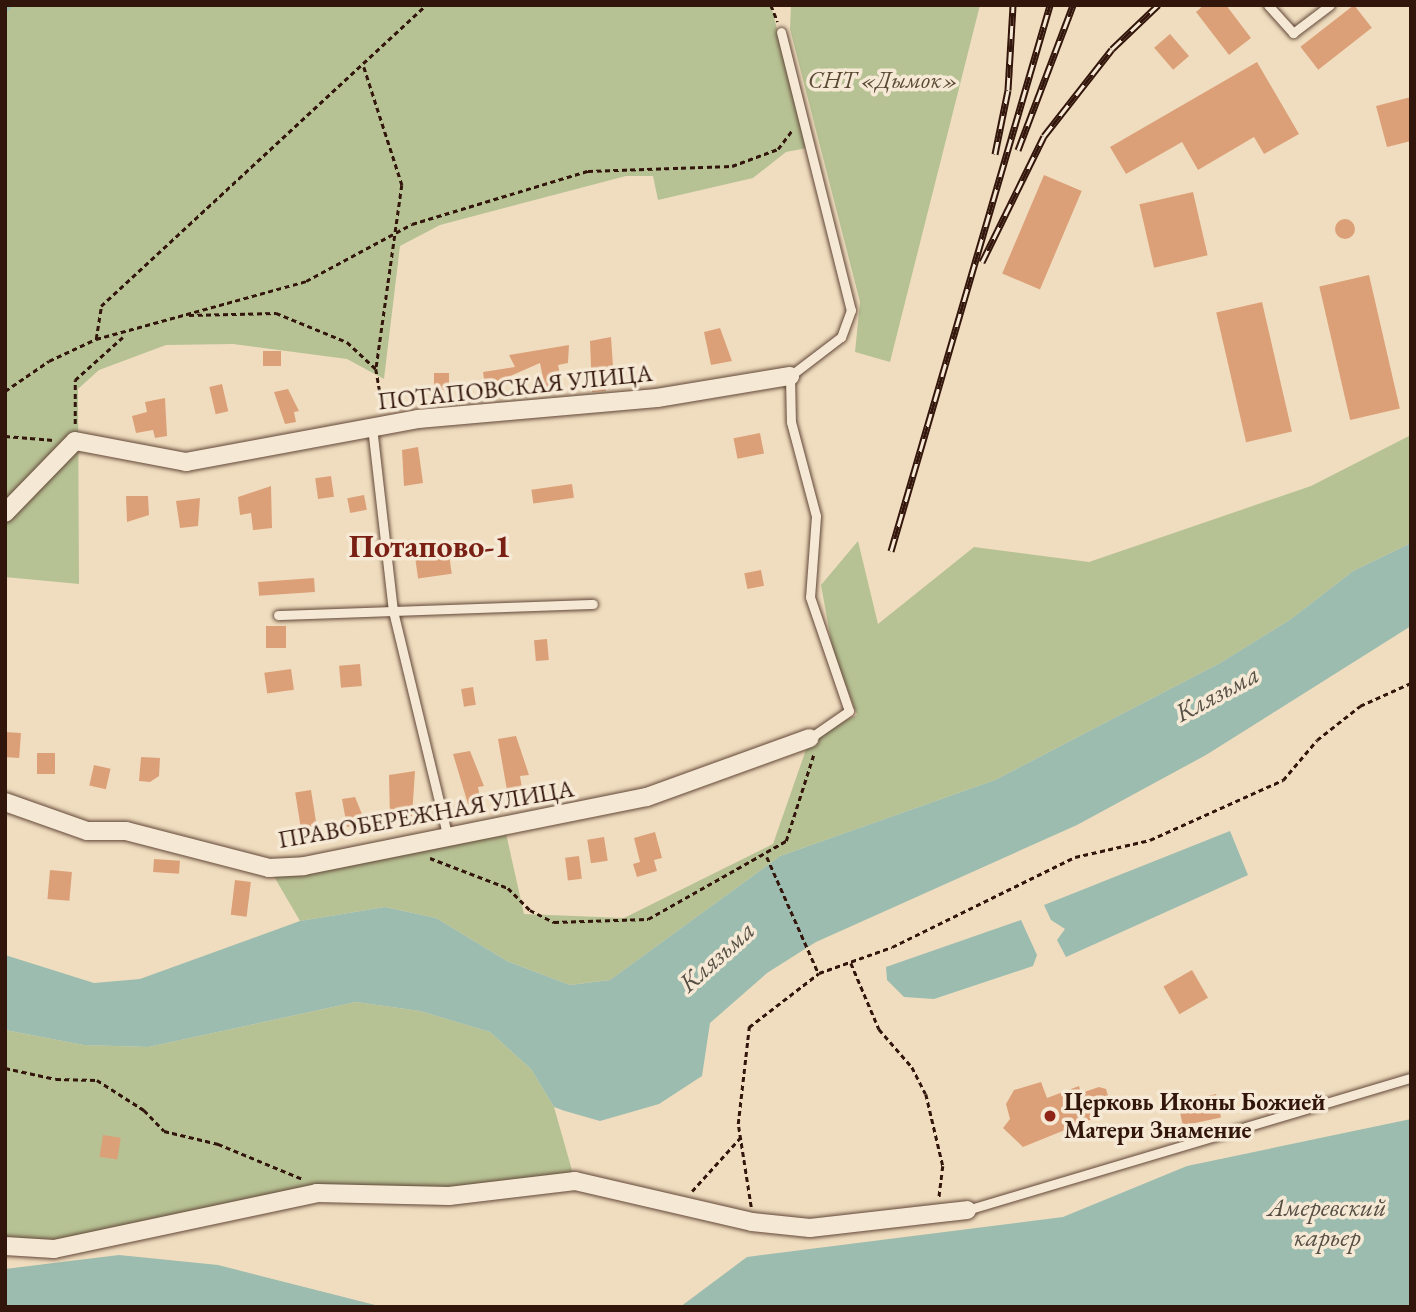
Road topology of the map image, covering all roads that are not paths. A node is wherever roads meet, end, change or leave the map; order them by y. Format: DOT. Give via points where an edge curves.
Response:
graph roads {
  1 [pos="1268,5"];
  2 [pos="1330,5"];
  3 [pos="781,32"];
  4 [pos="790,376"];
  5 [pos="379,425"];
  6 [pos="5,513"];
  7 [pos="593,604"];
  8 [pos="393,611"];
  9 [pos="278,615"];
  10 [pos="816,734"];
  11 [pos="5,802"];
  12 [pos="448,838"];
  13 [pos="1411,1079"];
  14 [pos="967,1210"];
  15 [pos="5,1246"];
  1 -- 2 [label="lane" via="1293,33"];
  3 -- 4 [label="lane" via="851,310 841,337"];
  4 -- 5 [label="street, ПОТАПОВСКАЯ УЛИЦА" via="657,398"];
  4 -- 10 [label="lane" via="791,422 816,516 810,597 849,711"];
  5 -- 6 [label="street, ПОТАПОВСКАЯ УЛИЦА" via="186,462 78,442"];
  5 -- 8 [label="lane"];
  7 -- 8 [label="lane"];
  8 -- 9 [label="lane"];
  8 -- 12 [label="lane"];
  10 -- 12 [label="street, ПРАВОБЕРЕЖНАЯ УЛИЦА" via="647,797"];
  11 -- 12 [label="street, ПРАВОБЕРЕЖНАЯ УЛИЦА" via="87,831 126,831 270,867"];
  13 -- 14 [label="lane"];
  14 -- 15 [label="street" via="810,1228 752,1222 575,1181 449,1196 317,1193 54,1249"];
}
